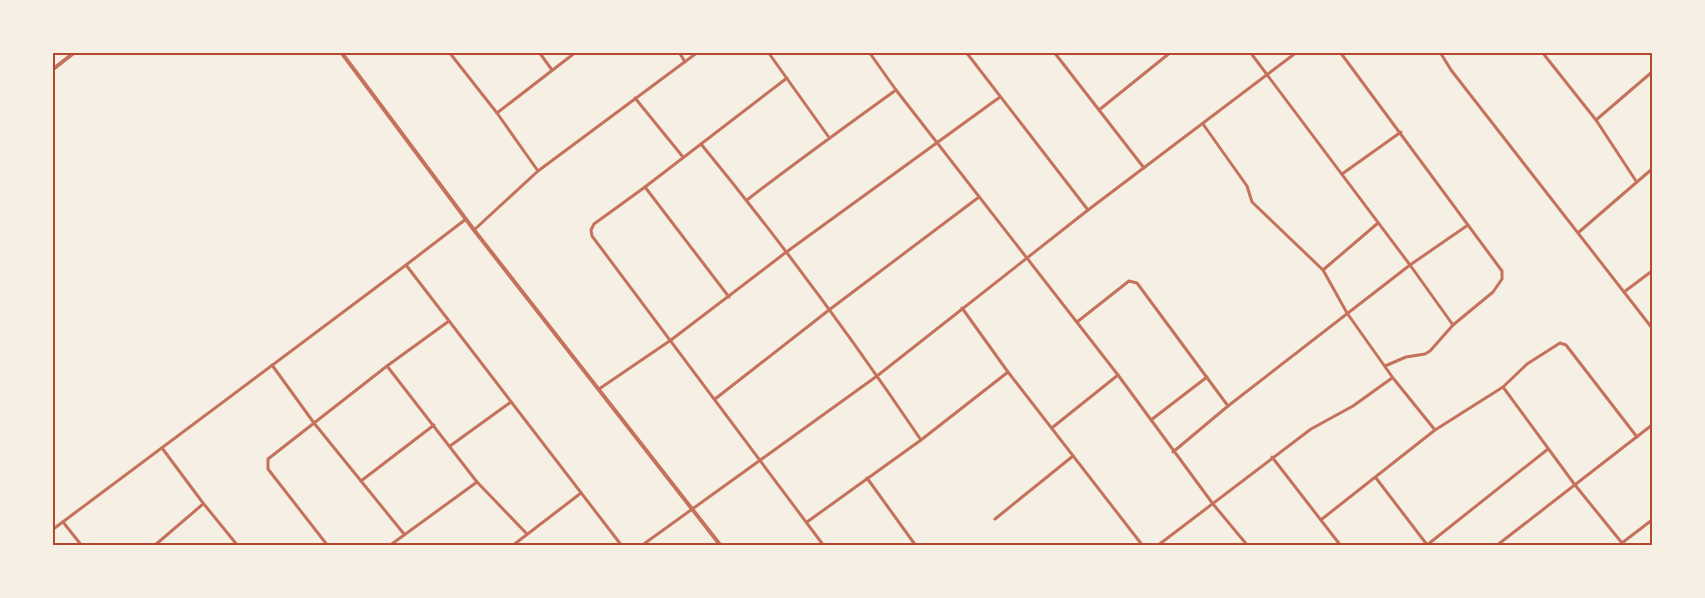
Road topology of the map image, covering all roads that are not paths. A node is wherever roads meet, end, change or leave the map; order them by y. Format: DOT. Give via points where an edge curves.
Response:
graph roads {
  1 [pos="75,52"];
  2 [pos="341,52"];
  3 [pos="449,52"];
  4 [pos="538,52"];
  5 [pos="576,52"];
  6 [pos="679,52"];
  7 [pos="698,52"];
  8 [pos="768,52"];
  9 [pos="869,52"];
  10 [pos="966,52"];
  11 [pos="1054,52"];
  12 [pos="1172,52"];
  13 [pos="1250,52"];
  14 [pos="1297,52"];
  15 [pos="1340,52"];
  16 [pos="1440,52"];
  17 [pos="1542,52"];
  18 [pos="686,62"];
  19 [pos="52,70"];
  20 [pos="552,70"];
  21 [pos="1653,72"];
  22 [pos="1268,75"];
  23 [pos="787,78"];
  24 [pos="896,90"];
  25 [pos="1000,97"];
  26 [pos="635,98"];
  27 [pos="1099,110"];
  28 [pos="497,113"];
  29 [pos="1596,120"];
  30 [pos="1203,124"];
  31 [pos="1401,132"];
  32 [pos="829,137"];
  33 [pos="938,142"];
  34 [pos="701,144"];
  35 [pos="683,157"];
  36 [pos="1144,168"];
  37 [pos="1653,169"];
  38 [pos="538,171"];
  39 [pos="1342,174"];
  40 [pos="1636,181"];
  41 [pos="645,187"];
  42 [pos="979,196"];
  43 [pos="747,200"];
  44 [pos="1088,210"];
  45 [pos="466,219"];
  46 [pos="1378,223"];
  47 [pos="1468,225"];
  48 [pos="474,230"];
  49 [pos="1579,232"];
  50 [pos="785,252"];
  51 [pos="1026,258"];
  52 [pos="1410,264"];
  53 [pos="406,266"];
  54 [pos="1323,270"];
  55 [pos="1653,271"];
  56 [pos="1624,292"];
  57 [pos="729,297"];
  58 [pos="962,308"];
  59 [pos="829,310"];
  60 [pos="1347,314"];
  61 [pos="449,321"];
  62 [pos="1077,322"];
  63 [pos="1453,325"];
  64 [pos="1653,328"];
  65 [pos="671,340"];
  66 [pos="272,365"];
  67 [pos="387,366"];
  68 [pos="1385,366"];
  69 [pos="1008,372"];
  70 [pos="1118,375"];
  71 [pos="877,376"];
  72 [pos="1207,377"];
  73 [pos="1393,378"];
  74 [pos="1503,387"];
  75 [pos="599,389"];
  76 [pos="715,399"];
  77 [pos="511,402"];
  78 [pos="1228,406"];
  79 [pos="1151,420"];
  80 [pos="314,423"];
  81 [pos="434,425"];
  82 [pos="1653,425"];
  83 [pos="1053,427"];
  84 [pos="1435,430"];
  85 [pos="1637,437"];
  86 [pos="921,440"];
  87 [pos="450,446"];
  88 [pos="162,448"];
  89 [pos="1549,449"];
  90 [pos="1173,452"];
  91 [pos="1073,456"];
  92 [pos="1272,457"];
  93 [pos="759,459"];
  94 [pos="867,478"];
  95 [pos="1376,478"];
  96 [pos="360,481"];
  97 [pos="477,482"];
  98 [pos="1575,485"];
  99 [pos="581,493"];
  100 [pos="203,503"];
  101 [pos="1213,504"];
  102 [pos="692,507"];
  103 [pos="994,519"];
  104 [pos="1322,519"];
  105 [pos="1653,520"];
  106 [pos="63,522"];
  107 [pos="807,522"];
  108 [pos="52,530"];
  109 [pos="404,534"];
  110 [pos="527,534"];
  111 [pos="1502,544"];
  112 [pos="1620,544"];
  113 [pos="1427,545"];
  114 [pos="82,546"];
  115 [pos="154,546"];
  116 [pos="238,546"];
  117 [pos="328,546"];
  118 [pos="389,546"];
  119 [pos="512,546"];
  120 [pos="622,546"];
  121 [pos="641,546"];
  122 [pos="722,546"];
  123 [pos="824,546"];
  124 [pos="916,546"];
  125 [pos="1143,546"];
  126 [pos="1157,546"];
  127 [pos="1248,546"];
  128 [pos="1341,546"];
  129 [pos="1496,546"];
  1 -- 19 [label="street"];
  2 -- 45 [label="street"];
  3 -- 28 [label="street"];
  4 -- 20 [label="street"];
  5 -- 20 [label="street"];
  6 -- 18 [label="street"];
  7 -- 18 [label="street"];
  8 -- 23 [label="street"];
  9 -- 24 [label="street"];
  10 -- 25 [label="street"];
  11 -- 27 [label="street"];
  12 -- 27 [label="street"];
  13 -- 22 [label="street"];
  14 -- 22 [label="street"];
  15 -- 31 [label="street"];
  16 -- 49 [label="street"];
  17 -- 29 [label="street"];
  18 -- 26 [label="street"];
  20 -- 28 [label="street"];
  21 -- 29 [label="street"];
  22 -- 30 [label="street"];
  22 -- 39 [label="street"];
  23 -- 32 [label="street"];
  23 -- 34 [label="street"];
  24 -- 32 [label="street"];
  24 -- 33 [label="street"];
  25 -- 33 [label="street"];
  25 -- 44 [label="street"];
  26 -- 35 [label="street"];
  26 -- 38 [label="street"];
  27 -- 36 [label="street"];
  28 -- 38 [label="street"];
  29 -- 40 [label="street"];
  30 -- 36 [label="street"];
  30 -- 54 [label="street" via="1242,178 1252,202"];
  31 -- 39 [label="street"];
  31 -- 47 [label="street"];
  32 -- 43 [label="street"];
  33 -- 42 [label="street"];
  33 -- 50 [label="street"];
  34 -- 35 [label="street"];
  34 -- 43 [label="street"];
  35 -- 41 [label="street"];
  36 -- 44 [label="street"];
  37 -- 40 [label="street"];
  38 -- 48 [label="street"];
  39 -- 46 [label="street"];
  40 -- 49 [label="street"];
  41 -- 57 [label="street"];
  41 -- 65 [label="street" via="594,224 592,236"];
  42 -- 51 [label="street"];
  42 -- 59 [label="street"];
  43 -- 50 [label="street"];
  44 -- 51 [label="street"];
  45 -- 48 [label="street"];
  45 -- 53 [label="street"];
  46 -- 52 [label="street"];
  46 -- 54 [label="street"];
  47 -- 52 [label="street"];
  47 -- 63 [label="street" via="1503,275 1493,292"];
  48 -- 75 [label="street"];
  49 -- 56 [label="street"];
  50 -- 57 [label="street"];
  50 -- 59 [label="street"];
  51 -- 58 [label="street"];
  51 -- 62 [label="street"];
  52 -- 60 [label="street"];
  52 -- 63 [label="street"];
  53 -- 61 [label="street"];
  53 -- 66 [label="street"];
  54 -- 60 [label="street"];
  55 -- 56 [label="street"];
  56 -- 64 [label="street"];
  57 -- 65 [label="street"];
  58 -- 69 [label="street"];
  58 -- 71 [label="street"];
  59 -- 71 [label="street"];
  59 -- 76 [label="street"];
  60 -- 68 [label="street"];
  60 -- 78 [label="street"];
  61 -- 67 [label="street"];
  61 -- 77 [label="street"];
  62 -- 70 [label="street"];
  62 -- 72 [label="street" via="1133,281"];
  63 -- 68 [label="street" via="1425,354"];
  65 -- 75 [label="street"];
  65 -- 76 [label="street"];
  66 -- 80 [label="street"];
  66 -- 88 [label="street"];
  67 -- 80 [label="street"];
  67 -- 81 [label="street"];
  68 -- 73 [label="street"];
  69 -- 83 [label="street"];
  69 -- 86 [label="street"];
  70 -- 79 [label="street"];
  70 -- 83 [label="street"];
  71 -- 86 [label="street"];
  71 -- 93 [label="street"];
  72 -- 78 [label="street"];
  72 -- 79 [label="street"];
  73 -- 84 [label="street"];
  73 -- 92 [label="street"];
  74 -- 84 [label="street"];
  74 -- 85 [label="street" via="1527,364 1563,343"];
  74 -- 89 [label="street"];
  75 -- 102 [label="street"];
  76 -- 93 [label="street"];
  77 -- 87 [label="street"];
  77 -- 99 [label="street"];
  78 -- 90 [label="street"];
  79 -- 90 [label="street"];
  80 -- 96 [label="street"];
  80 -- 117 [label="street" via="268,459 267,464"];
  81 -- 87 [label="street"];
  81 -- 96 [label="street"];
  82 -- 85 [label="street"];
  83 -- 91 [label="street"];
  84 -- 95 [label="street"];
  85 -- 98 [label="street"];
  86 -- 94 [label="street"];
  87 -- 97 [label="street"];
  88 -- 100 [label="street"];
  88 -- 106 [label="street"];
  89 -- 98 [label="street"];
  89 -- 113 [label="street"];
  90 -- 101 [label="street"];
  91 -- 103 [label="street"];
  91 -- 125 [label="street"];
  92 -- 101 [label="street"];
  92 -- 104 [label="street"];
  93 -- 102 [label="street"];
  93 -- 107 [label="street"];
  94 -- 107 [label="street"];
  94 -- 124 [label="street"];
  95 -- 104 [label="street"];
  95 -- 113 [label="street"];
  96 -- 109 [label="street"];
  97 -- 109 [label="street"];
  97 -- 110 [label="street"];
  98 -- 111 [label="street"];
  98 -- 112 [label="street"];
  99 -- 110 [label="street"];
  99 -- 120 [label="street"];
  100 -- 115 [label="street"];
  100 -- 116 [label="street"];
  101 -- 126 [label="street"];
  101 -- 127 [label="street"];
  102 -- 121 [label="street"];
  102 -- 122 [label="street"];
  104 -- 128 [label="street"];
  105 -- 112 [label="street"];
  106 -- 108 [label="street"];
  106 -- 114 [label="street"];
  107 -- 123 [label="street"];
  109 -- 118 [label="street"];
  110 -- 119 [label="street"];
  111 -- 129 [label="street"];
}
